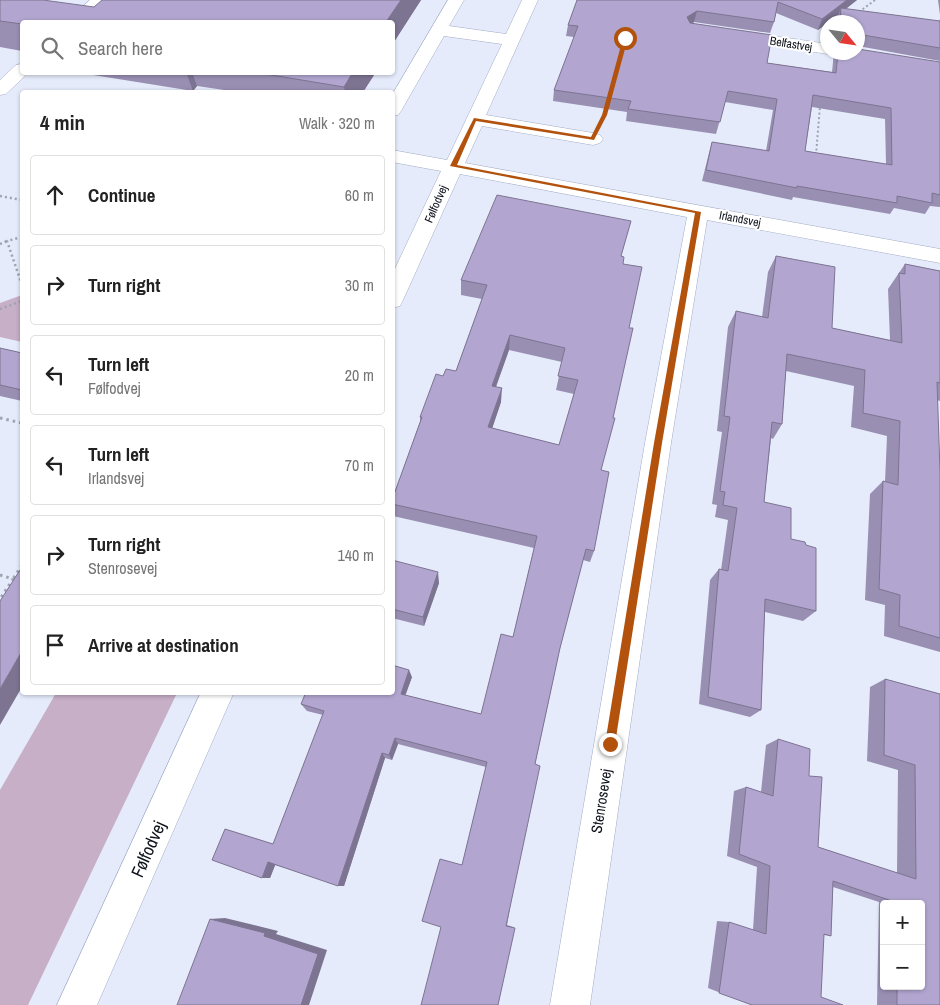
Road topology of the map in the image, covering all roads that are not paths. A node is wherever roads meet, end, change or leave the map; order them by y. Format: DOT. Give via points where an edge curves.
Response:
graph roads {
  1 [pos="99,0"];
  2 [pos="456,0"];
  3 [pos="530,0"];
  4 [pos="76,20"];
  5 [pos="439,30"];
  6 [pos="713,32"];
  7 [pos="511,40"];
  8 [pos="820,48"];
  9 [pos="20,72"];
  10 [pos="0,91"];
  11 [pos="20,95"];
  12 [pos="395,106"];
  13 [pos="474,120"];
  14 [pos="592,138"];
  15 [pos="395,156"];
  16 [pos="453,166"];
  17 [pos="698,212"];
  18 [pos="940,256"];
  19 [pos="395,293"];
  20 [pos="217,695"];
  21 [pos="77,1005"];
  22 [pos="570,1005"];
  1 -- 4 [label="street"];
  2 -- 5 [label="street"];
  3 -- 7 [label="street, Følfodvej"];
  5 -- 7 [label="street"];
  5 -- 12 [label="street"];
  6 -- 8 [label="street, Belfastvej"];
  7 -- 13 [label="street, Følfodvej"];
  9 -- 10 [label="street"];
  10 -- 11 [label="street"];
  13 -- 14 [label="street"];
  13 -- 16 [label="street, Følfodvej"];
  15 -- 16 [label="street, Irlandsvej"];
  16 -- 17 [label="street, Irlandsvej"];
  16 -- 19 [label="street, Følfodvej"];
  17 -- 18 [label="street, Irlandsvej"];
  17 -- 22 [label="street, Stenrosevej" via="658,443"];
  20 -- 21 [label="street, Følfodvej"];
}
